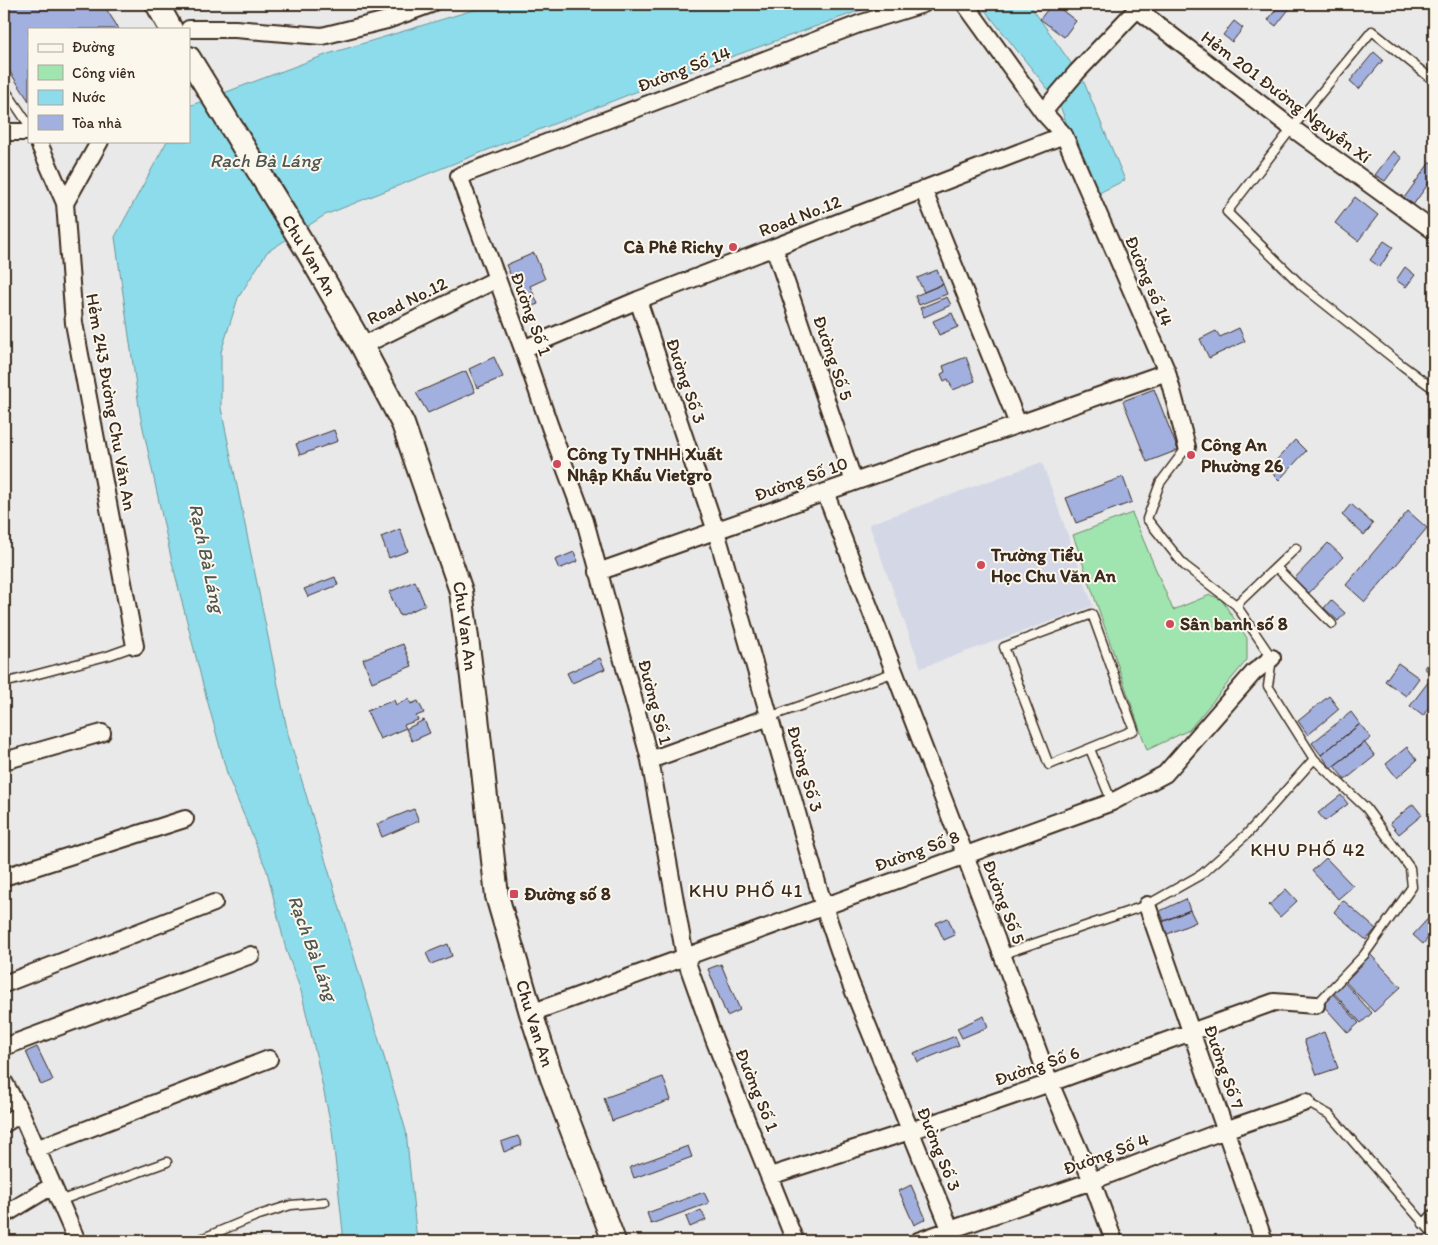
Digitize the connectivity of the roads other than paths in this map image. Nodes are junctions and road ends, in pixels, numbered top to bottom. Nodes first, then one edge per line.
1 (156, 4) edge
2 (431, 4) edge
3 (923, 4) edge
4 (965, 4) edge
5 (170, 28) edge
6 (190, 29) edge
7 (190, 60) edge
8 (1434, 81) edge
9 (4, 88) edge
10 (1043, 112) junction
11 (28, 124) edge
12 (1292, 128) junction
13 (4, 132) edge
14 (28, 132) edge
15 (1064, 135) junction
16 (38, 142) edge
17 (99, 142) edge
18 (459, 176) joint
19 (923, 190) junction
20 (66, 203) junction
21 (1434, 231) edge
22 (774, 247) junction
23 (497, 279) junction
24 (638, 300) junction
25 (362, 346) junction
26 (523, 349) junction
27 (1167, 372) junction
28 (1434, 389) edge
29 (1018, 424) junction
30 (1187, 447) joint
31 (854, 482) junction
32 (825, 492) junction
33 (716, 531) junction
34 (1296, 548) dead end
35 (1276, 567) junction
36 (598, 572) junction
37 (1236, 605) junction
38 (1332, 624) dead end
39 (135, 646) joint
40 (1272, 658) junction
41 (895, 672) junction
42 (4, 683) edge
43 (769, 716) junction
44 (102, 733) dead end
45 (1090, 749) junction
46 (1314, 759) junction
47 (4, 760) edge
48 (650, 760) junction
49 (1112, 802) junction
50 (185, 819) dead end
51 (965, 855) junction
52 (4, 877) edge
53 (214, 902) dead end
54 (1147, 906) junction
55 (824, 907) junction
56 (1003, 954) junction
57 (251, 955) dead end
58 (685, 957) junction
59 (4, 984) edge
60 (1316, 1005) joint
61 (531, 1013) junction
62 (1191, 1032) junction
63 (4, 1047) edge
64 (269, 1059) dead end
65 (4, 1082) edge
66 (1050, 1083) junction
67 (1306, 1102) joint
68 (21, 1113) junction
69 (4, 1124) edge
70 (1225, 1130) junction
71 (910, 1131) junction
72 (36, 1149) junction
73 (167, 1162) dead end
74 (770, 1176) junction
75 (1092, 1181) junction
76 (52, 1186) junction
77 (59, 1201) junction
78 (325, 1202) dead end
79 (1434, 1213) edge
80 (4, 1215) edge
81 (1423, 1224) junction
82 (952, 1235) edge
83 (1434, 1235) edge
84 (76, 1241) edge
85 (196, 1241) edge
86 (614, 1241) edge
87 (795, 1241) edge
88 (918, 1241) edge
89 (1114, 1241) edge
90 (1264, 1241) edge

1 - 5 street
2 - 6 street
3 - 18 street, Đường Số 14
4 - 10 street
7 - 25 street, Chu Van An
8 - 12 lane
9 - 11 lane
10 - 12 street, Hẻm 201 Đường Nguyễn Xí
10 - 15 street
12 - 21 street, Hẻm 201 Đường Nguyễn Xí
12 - 28 lane
13 - 14 street
15 - 19 street, Road No.12
15 - 27 street, Đường số 14
16 - 20 street
17 - 20 street
18 - 23 street, Đường Số 1
19 - 22 street, Road No.12
19 - 29 street
20 - 39 street, Hẻm 243 Đường Chu Văn An
22 - 24 street, Road No.12
22 - 31 street, Đường Số 5
23 - 25 street, Road No.12
23 - 26 street, Đường Số 1
24 - 26 street, Road No.12
24 - 33 street, Đường Số 3
25 - 61 street, Chu Van An
26 - 36 street, Đường Số 1
27 - 29 street, Đường Số 10
27 - 30 street, Đường số 14
29 - 31 street, Đường Số 10
30 - 37 lane
31 - 32 street, Đường Số 10
32 - 33 street, Đường Số 10
32 - 41 street, Đường Số 5
33 - 36 street, Đường Số 10
33 - 43 street, Đường Số 3
34 - 35 lane
35 - 37 lane
35 - 38 lane
36 - 48 street, Đường Số 1
37 - 40 lane
39 - 42 lane
40 - 46 lane
40 - 49 street, Đường Số 8
41 - 43 lane
41 - 51 street, Đường Số 5
43 - 48 street
43 - 55 street, Đường Số 3
44 - 47 street
45 - 45 lane
45 - 49 lane
46 - 54 lane
46 - 60 lane
48 - 58 street, Đường Số 1
49 - 51 street, Đường Số 8
50 - 52 street
51 - 55 street, Đường Số 8
51 - 56 street, Đường Số 5
53 - 59 street
54 - 56 lane
54 - 62 street, Đường Số 7
55 - 58 street, Đường Số 8
55 - 71 street, Đường Số 3
56 - 66 street, Đường Số 5
57 - 63 street
58 - 61 street, Đường Số 8
58 - 74 street, Đường Số 1
60 - 62 street, Đường Số 6
61 - 86 street, Chu Van An
62 - 66 street, Đường Số 6
62 - 70 street, Đường Số 7
64 - 72 street
65 - 68 street
66 - 71 street, Đường Số 6
66 - 75 street, Đường Số 5
67 - 70 street, Đường Số 4
67 - 81 lane
68 - 69 street
68 - 72 street
70 - 75 street, Đường Số 4
70 - 90 street, Đường Số 7
71 - 74 street, Đường Số 6
71 - 82 street, Đường Số 3
72 - 76 street
73 - 77 lane
74 - 87 street, Đường Số 1
75 - 82 street, Đường Số 4
75 - 89 street, Đường Số 5
76 - 77 street
76 - 80 street
77 - 84 street
78 - 85 lane
79 - 81 lane
81 - 83 lane
82 - 88 street, Đường Số 4

